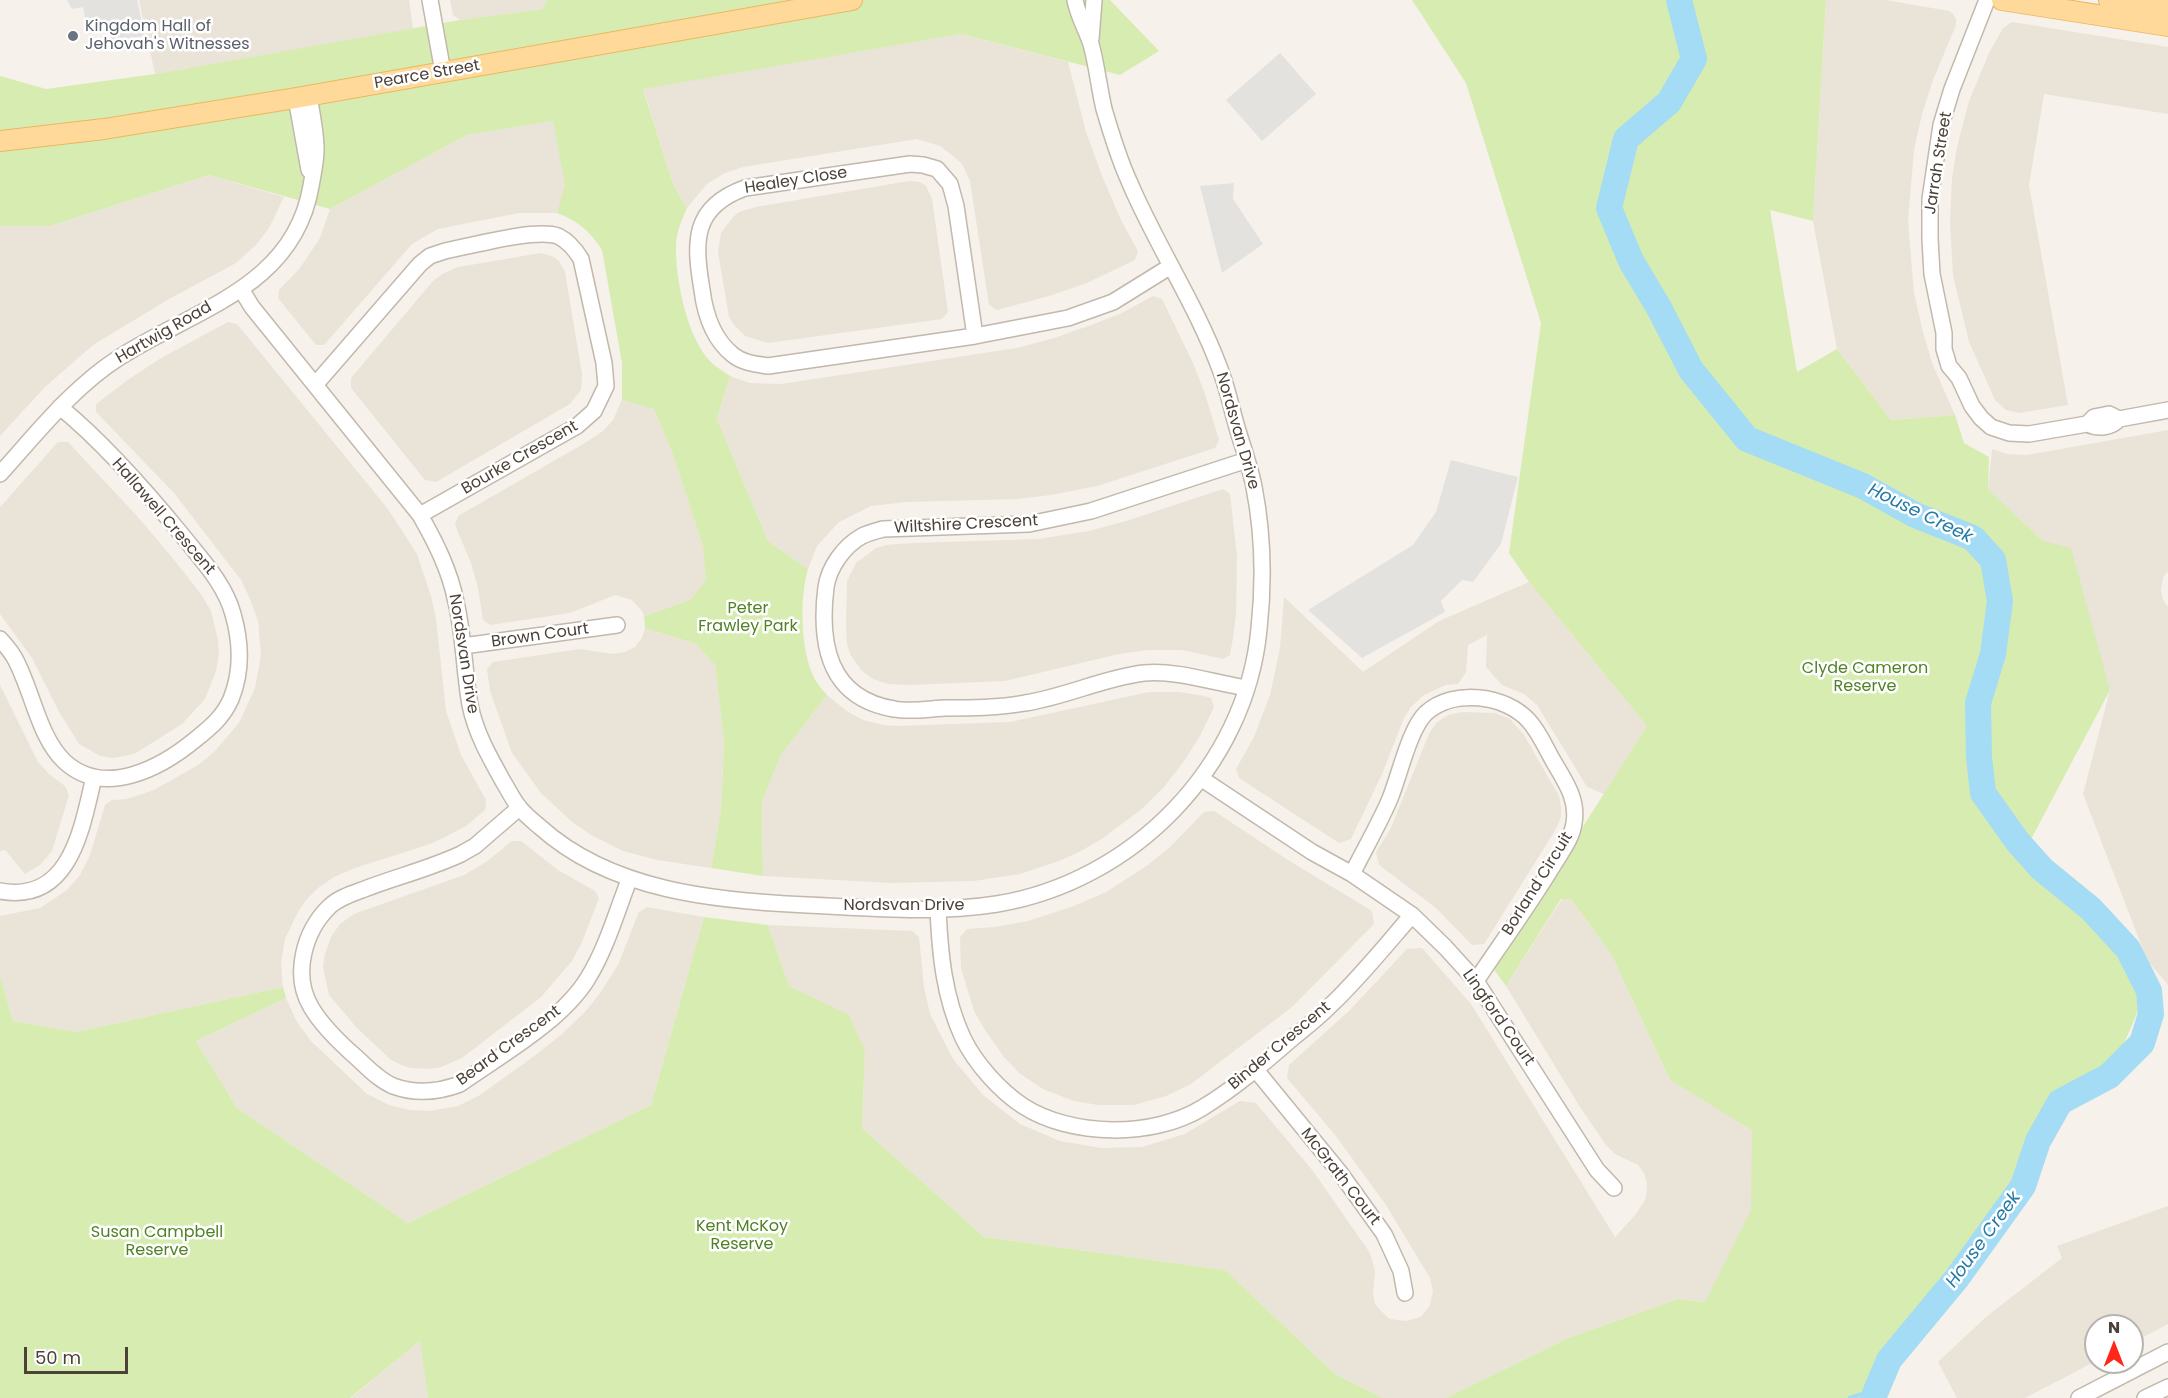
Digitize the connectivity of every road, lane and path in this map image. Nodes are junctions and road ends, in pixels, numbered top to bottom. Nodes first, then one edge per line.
1 (430, 0) edge
2 (852, 0) edge
3 (1075, 0) edge
4 (1094, 0) edge
5 (1987, 0) edge
6 (2001, 0) edge
7 (2109, 0) edge
8 (2168, 10) edge
9 (2168, 27) edge
10 (1090, 42) junction
11 (443, 72) junction
12 (303, 97) junction
13 (0, 141) edge
14 (1171, 266) junction
15 (241, 289) junction
16 (975, 336) junction
17 (315, 385) junction
18 (60, 407) junction
19 (2168, 410) edge
20 (1247, 460) junction
21 (0, 474) edge
22 (420, 515) junction
23 (617, 625) dead end
24 (0, 639) edge
25 (463, 646) junction
26 (1247, 688) junction
27 (94, 777) junction
28 (1202, 779) junction
29 (519, 808) junction
30 (1352, 874) junction
31 (629, 880) junction
32 (0, 891) edge
33 (938, 909) junction
34 (1412, 915) junction
35 (1476, 981) junction
36 (1256, 1070) junction
37 (1614, 1188) dead end
38 (1405, 1293) dead end
39 (2168, 1352) edge
40 (2168, 1387) edge
41 (2079, 1398) edge
42 (2145, 1398) edge

1 - 11 street
2 - 11 main road, Pearce Street
3 - 10 street, Nordsvan Drive
4 - 10 street, Nordsvan Drive
5 - 19 street, Jarrah Street
6 - 9 main road
7 - 8 main road
10 - 14 street, Nordsvan Drive
11 - 12 main road, Pearce Street
12 - 13 main road, Pearce Street
12 - 15 street, Hartwig Road
14 - 16 street, Healey Close
14 - 20 street, Nordsvan Drive
15 - 17 street, Nordsvan Drive
15 - 18 street, Hartwig Road
16 - 16 street, Healey Close
17 - 22 street, Nordsvan Drive
17 - 22 street, Bourke Crescent
18 - 21 street, Hartwig Road
18 - 27 street, Hallawell Crescent
20 - 26 street, Nordsvan Drive
20 - 26 street, Wiltshire Crescent
22 - 25 street, Nordsvan Drive
23 - 25 street, Brown Court
24 - 27 street, Hallawell Crescent
25 - 29 street, Nordsvan Drive
26 - 28 street, Nordsvan Drive
27 - 32 street
28 - 30 street, Lingford Court
28 - 33 street, Nordsvan Drive
29 - 31 street, Nordsvan Drive
29 - 31 street, Beard Crescent
30 - 34 street, Lingford Court
30 - 35 street, Borland Circuit
31 - 33 street, Nordsvan Drive
33 - 36 street, Binder Crescent
34 - 35 street, Lingford Court
34 - 36 street, Binder Crescent
35 - 37 street, Lingford Court
36 - 38 street, McGrath Court
39 - 41 street
40 - 42 street

